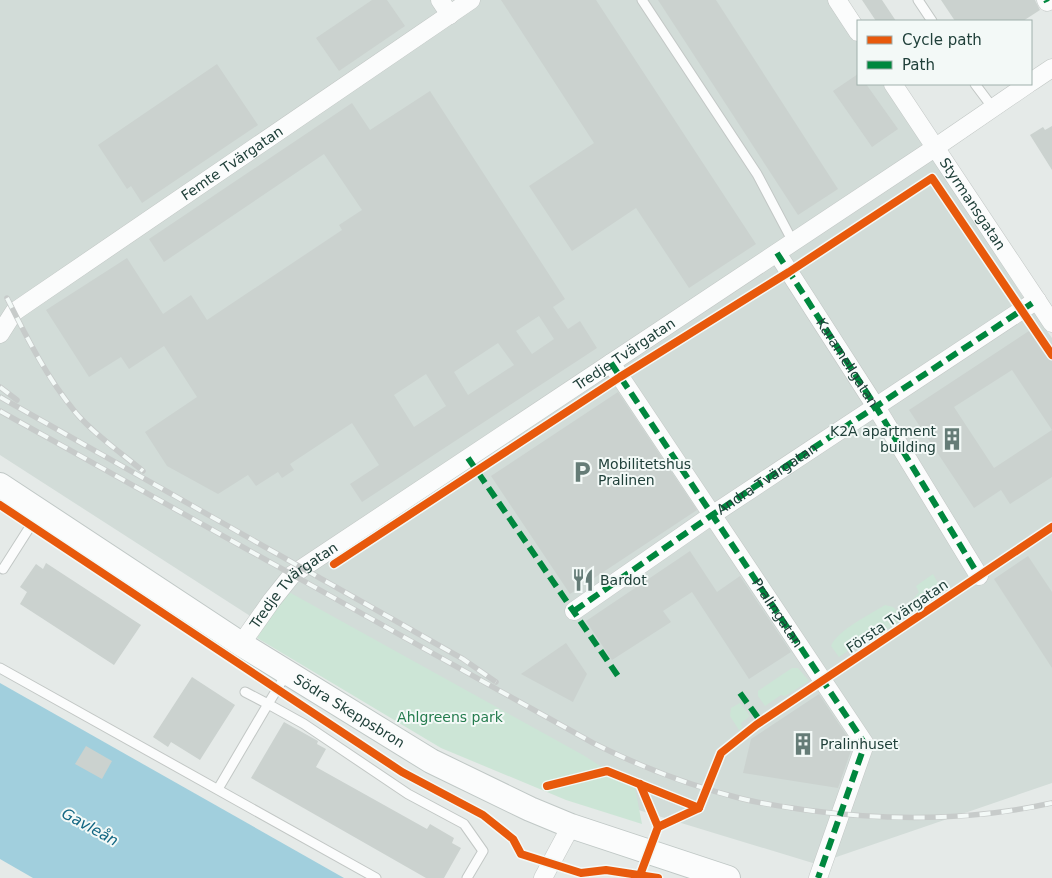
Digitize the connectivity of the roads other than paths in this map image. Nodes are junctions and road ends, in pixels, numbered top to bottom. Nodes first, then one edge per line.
1 (471, 0) edge
2 (642, 0) edge
3 (837, 0) edge
4 (918, 0) edge
5 (445, 7) edge
6 (931, 20) edge
7 (857, 30) edge
8 (1052, 68) edge
9 (1032, 82) edge
10 (894, 85) edge
11 (976, 85) edge
12 (1027, 85) edge
13 (992, 108) junction
14 (936, 147) junction
15 (793, 242) junction
16 (777, 253) junction
17 (1037, 300) junction
18 (1052, 322) edge
19 (0, 334) edge
20 (611, 363) junction
21 (876, 407) junction
22 (0, 484) edge
23 (40, 511) junction
24 (712, 515) junction
25 (3, 569) dead end
26 (979, 576) dead end
27 (574, 611) dead end
28 (241, 644) junction
29 (0, 668) edge
30 (286, 673) junction
31 (245, 692) dead end
32 (268, 704) junction
33 (218, 789) junction
34 (571, 826) junction
35 (376, 878) edge
36 (467, 878) edge
37 (543, 878) edge
38 (728, 878) edge
39 (818, 878) edge

1 - 5 street, Femte Tvärgatan
2 - 15 lane
3 - 7 street
4 - 6 lane
5 - 19 street, Femte Tvärgatan
8 - 9 street, Tredje Tvärgatan
10 - 14 street, Styrmansgatan
11 - 13 lane
12 - 13 street, Tredje Tvärgatan
13 - 14 street, Tredje Tvärgatan
14 - 15 street, Tredje Tvärgatan
14 - 17 street, Styrmansgatan
15 - 16 street, Tredje Tvärgatan
16 - 20 street, Tredje Tvärgatan
16 - 21 street, Karamellgatan
17 - 18 street, Styrmansgatan
17 - 21 street, Andra Tvärgatan
20 - 24 street, Pralingatan
20 - 28 street, Tredje Tvärgatan
21 - 24 street, Andra Tvärgatan
21 - 26 street, Karamellgatan
22 - 23 street, Södra Skeppsbron
23 - 25 lane
23 - 28 street, Södra Skeppsbron
24 - 27 street, Andra Tvärgatan
24 - 39 street, Pralingatan
28 - 30 street, Södra Skeppsbron
29 - 33 lane
30 - 32 lane
30 - 34 street, Södra Skeppsbron
31 - 32 lane
32 - 33 lane
32 - 36 lane
33 - 35 lane
34 - 37 street
34 - 38 street, Södra Skeppsbron

